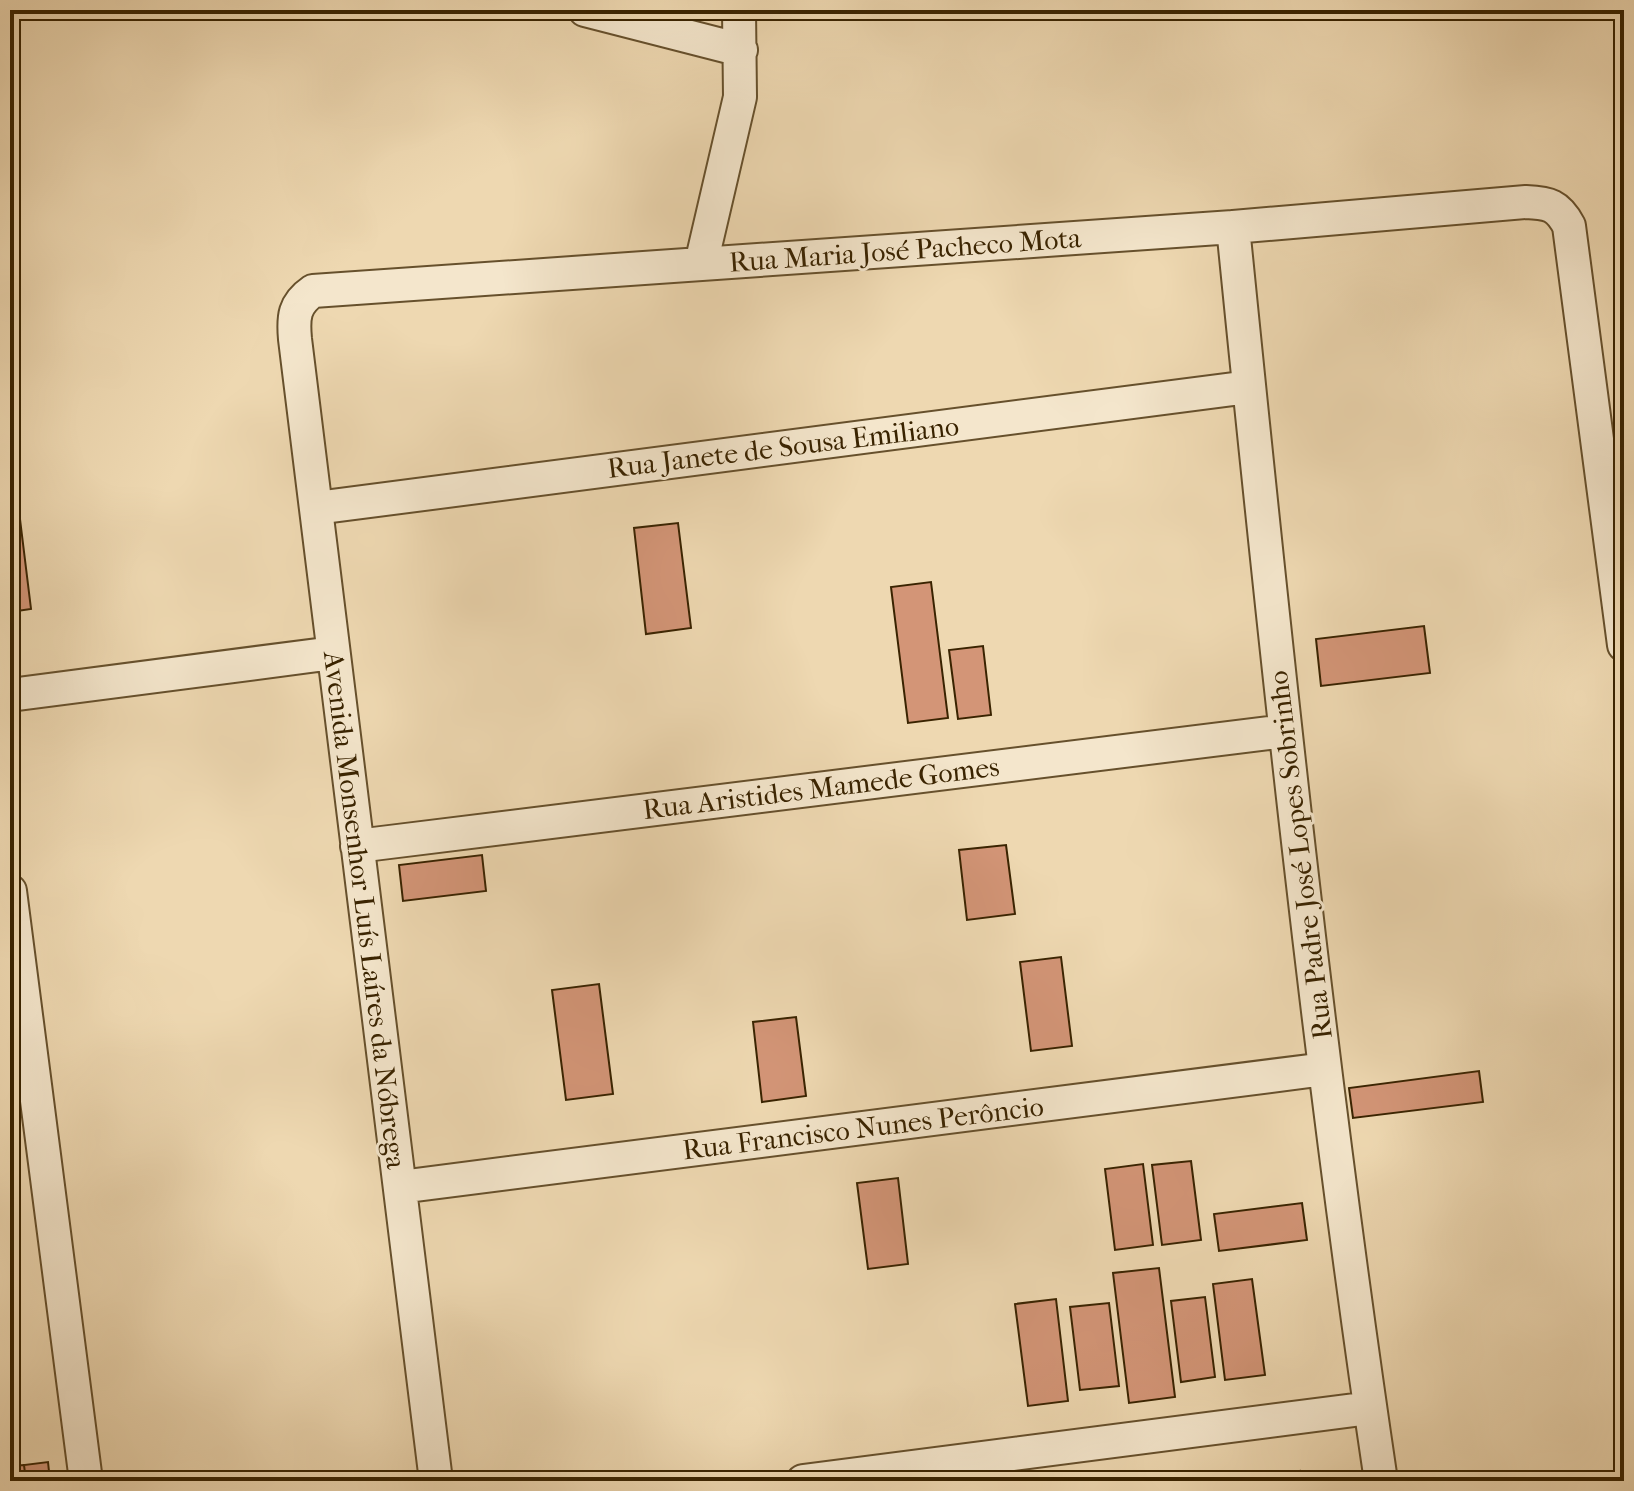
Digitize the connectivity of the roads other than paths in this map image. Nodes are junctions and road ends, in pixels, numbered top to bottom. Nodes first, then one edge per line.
1 (585, 10) edge
2 (739, 10) edge
3 (741, 50) junction
4 (1233, 227) junction
5 (701, 264) junction
6 (295, 339) joint
7 (1249, 387) junction
8 (316, 508) junction
9 (1624, 645) edge
10 (333, 653) junction
11 (10, 695) edge
12 (1285, 731) junction
13 (357, 846) junction
14 (10, 891) edge
15 (1325, 1069) junction
16 (400, 1187) junction
17 (1370, 1408) junction
18 (86, 1481) edge
19 (436, 1481) edge
20 (803, 1481) edge
21 (1381, 1481) edge

1 - 3 street
2 - 3 street
3 - 5 street
4 - 5 street, Rua Maria José Pacheco Mota
4 - 7 street, Rua Padre José Lopes Sobrinho
4 - 9 street, Rua Maria José Pacheco Mota
5 - 6 street, Rua Maria José Pacheco Mota
6 - 8 street, Avenida Monsenhor Luís Laíres da Nóbrega
7 - 8 street, Rua Janete de Sousa Emiliano
7 - 12 street, Rua Padre José Lopes Sobrinho
8 - 10 street, Avenida Monsenhor Luís Laíres da Nóbrega
10 - 11 street
10 - 13 street, Avenida Monsenhor Luís Laíres da Nóbrega
12 - 13 street, Rua Aristides Mamede Gomes
12 - 15 street, Rua Padre José Lopes Sobrinho
13 - 16 street, Avenida Monsenhor Luís Laíres da Nóbrega
14 - 18 street
15 - 16 street, Rua Francisco Nunes Perôncio
15 - 17 street, Rua Padre José Lopes Sobrinho
16 - 19 street, Avenida Monsenhor Luís Laíres da Nóbrega
17 - 20 street
17 - 21 street, Rua Padre José Lopes Sobrinho

